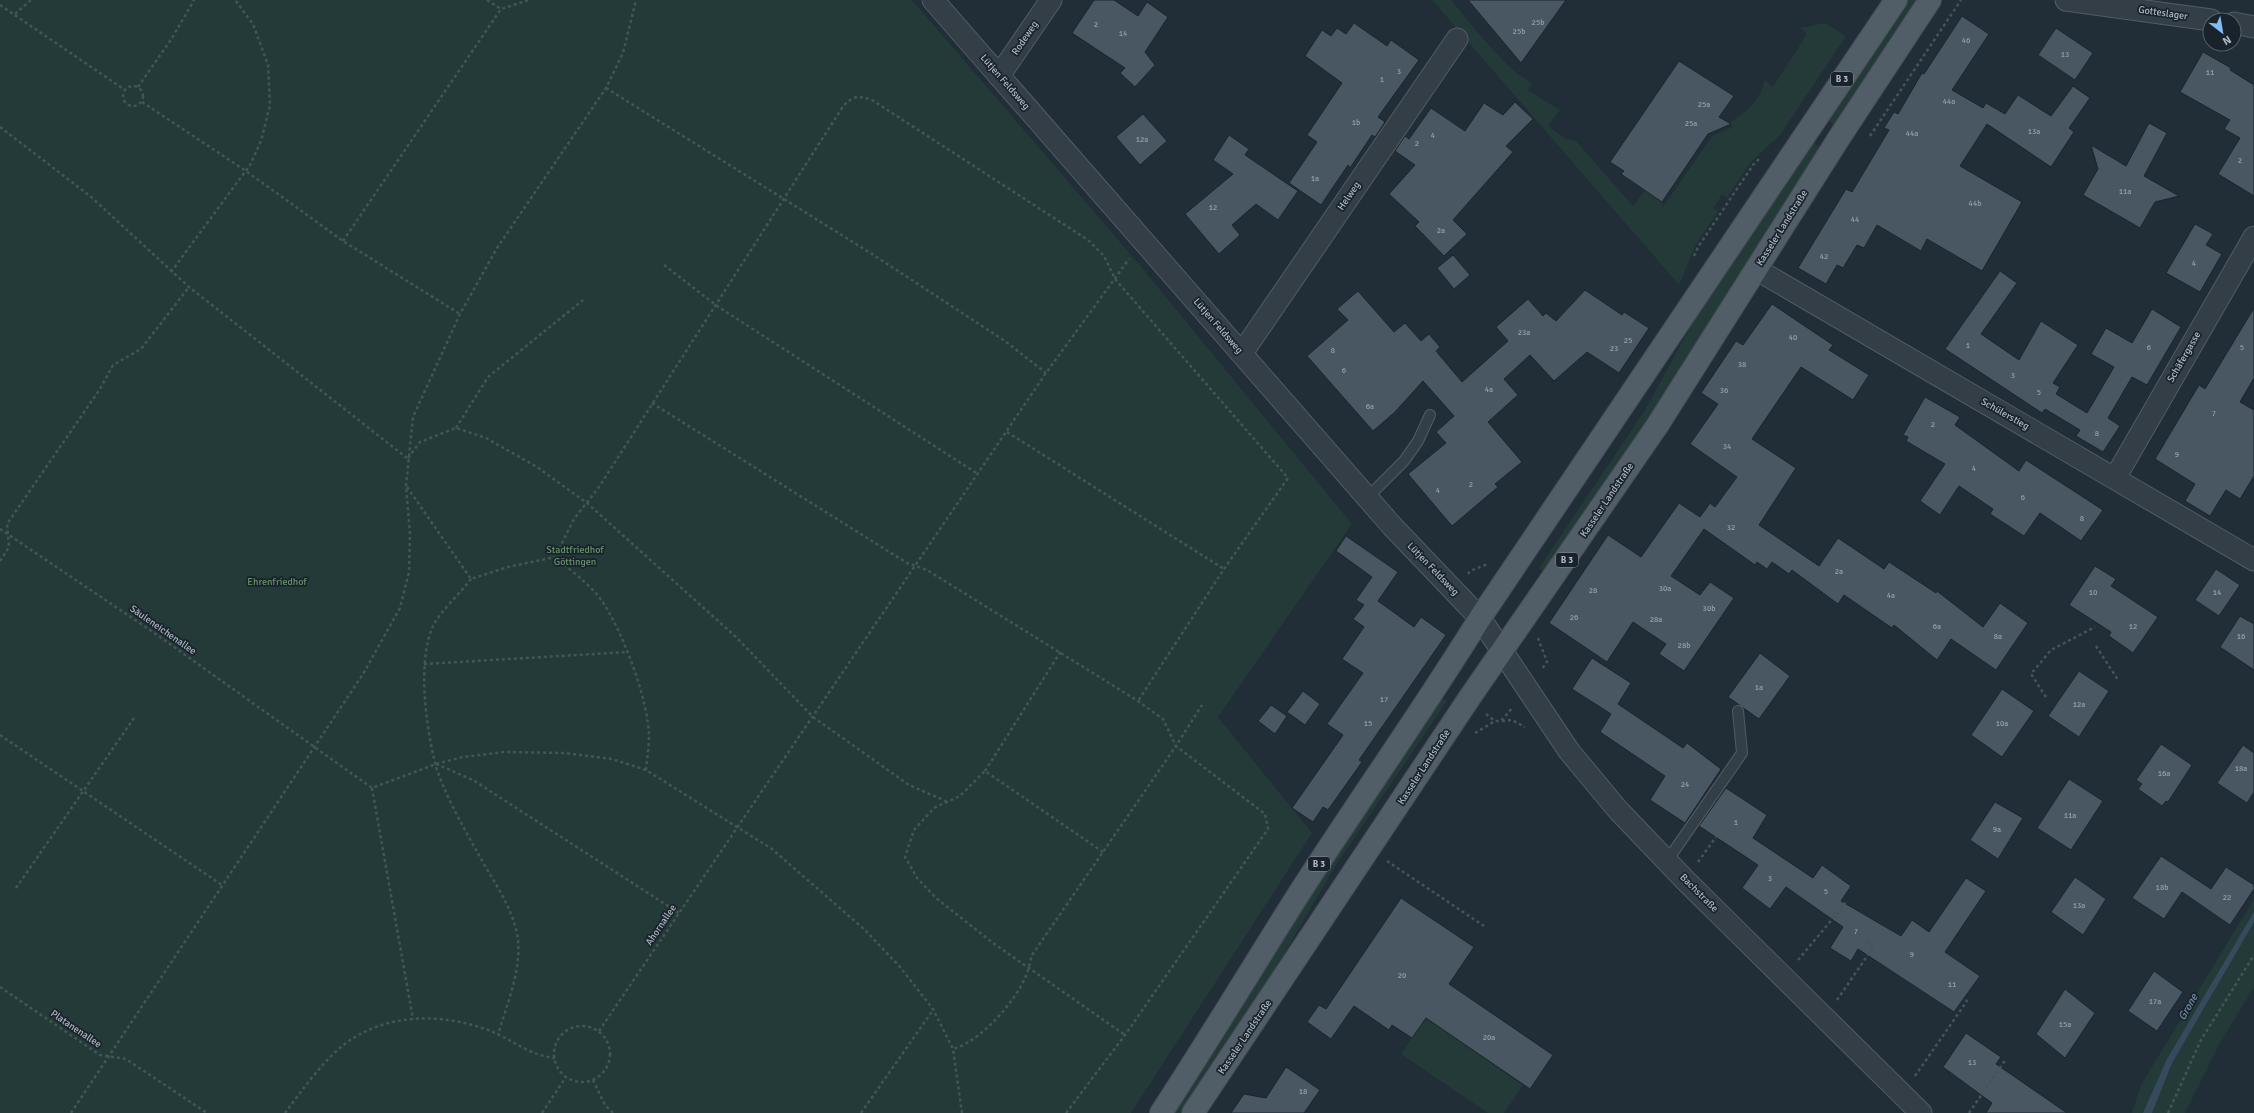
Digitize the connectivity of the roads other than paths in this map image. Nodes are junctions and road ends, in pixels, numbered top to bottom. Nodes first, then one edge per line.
1 (933, 0) edge
2 (1051, 0) edge
3 (1896, 0) edge
4 (1930, 0) edge
5 (2066, 0) edge
6 (2202, 19) edge
7 (2242, 25) edge
8 (2254, 26) edge
9 (1457, 39) dead end
10 (999, 76) junction
11 (2254, 237) edge
12 (1756, 269) junction
13 (1242, 353) junction
14 (1430, 415) dead end
15 (2116, 478) junction
16 (1367, 498) junction
17 (2254, 560) edge
18 (1480, 618) junction
19 (1503, 651) junction
20 (1738, 711) dead end
21 (1667, 861) junction
22 (1161, 1113) edge
23 (1194, 1113) edge
24 (1921, 1113) edge

1 - 10 street, Lütjen Feldsweg
2 - 10 street, Rodeweg
3 - 18 main road, B 3
4 - 12 main road, Kasseler Landstraße / B 3
5 - 6 street, Gotteslager
7 - 8 street
9 - 13 street, Helweg
10 - 13 street, Lütjen Feldsweg
11 - 15 street, Schäfergasse
12 - 15 street, Schülerstieg
12 - 19 main road, Kasseler Landstraße / B 3
13 - 16 street, Lütjen Feldsweg
14 - 16 lane
15 - 17 street, Schülerstieg
16 - 18 street, Lütjen Feldsweg
18 - 19 street, Lütjen Feldsweg
18 - 22 main road, B 3
19 - 21 street, Bachstraße
19 - 23 main road, Kasseler Landstraße / B 3
20 - 21 lane
21 - 24 street, Bachstraße

